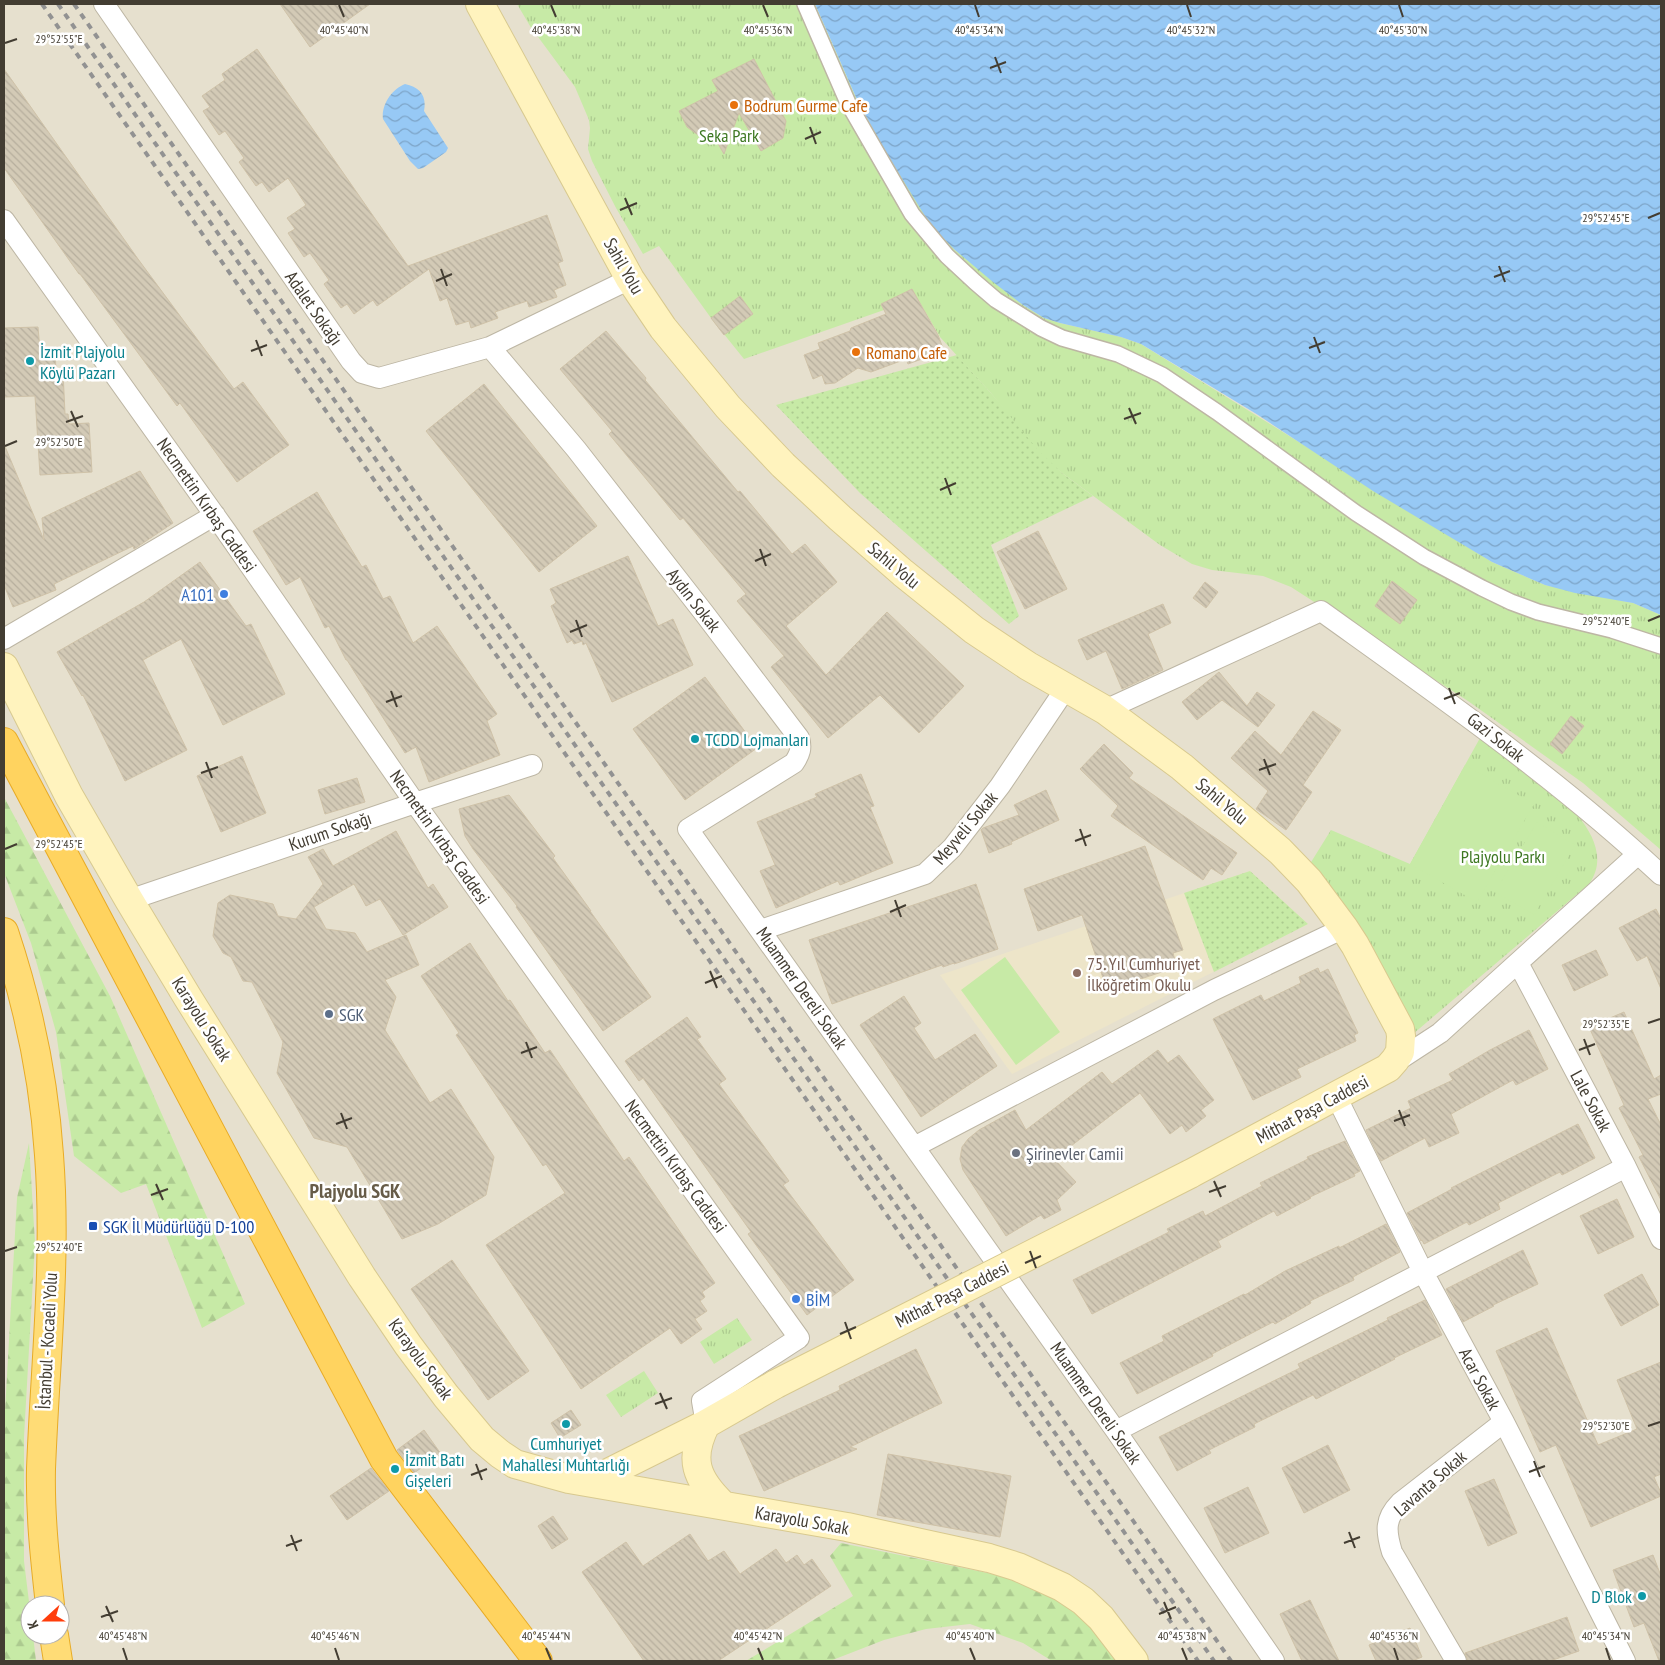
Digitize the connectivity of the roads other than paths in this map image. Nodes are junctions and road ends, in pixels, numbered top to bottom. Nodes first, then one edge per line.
1 (104, 4) edge
2 (480, 4) edge
3 (805, 4) edge
4 (4, 220) edge
5 (630, 280) junction
6 (490, 347) junction
7 (215, 515) junction
8 (4, 640) edge
9 (1661, 646) edge
10 (4, 667) edge
11 (1066, 688) junction
12 (1105, 710) junction
13 (4, 742) edge
14 (532, 765) dead end
15 (415, 802) junction
16 (688, 829) joint
17 (1638, 854) junction
18 (1661, 875) edge
19 (129, 900) junction
20 (1344, 928) junction
21 (761, 930) junction
22 (4, 932) edge
23 (1518, 964) junction
24 (1411, 1041) junction
25 (1336, 1096) junction
26 (914, 1147) junction
27 (1626, 1167) junction
28 (1661, 1239) edge
29 (1423, 1272) junction
30 (1504, 1422) junction
31 (706, 1424) junction
32 (1116, 1431) junction
33 (670, 1442) junction
34 (695, 1458) junction
35 (590, 1482) junction
36 (662, 1493) junction
37 (723, 1505) junction
38 (49, 1595) edge
39 (56, 1645) edge
40 (58, 1661) edge
41 (538, 1661) edge
42 (1134, 1661) edge
43 (1274, 1661) edge
44 (1456, 1661) edge
45 (1625, 1661) edge

1 - 6 street, Adalet Sokağı
2 - 5 main road, Sahil Yolu
3 - 9 street
4 - 7 street, Necmettin Kırbaş Caddesi
5 - 6 street, Adalet Sokağı
5 - 11 main road, Sahil Yolu
6 - 16 street, Aydın Sokak
7 - 8 street
7 - 15 street, Necmettin Kırbaş Caddesi
10 - 19 main road, Karayolu Sokak
11 - 12 main road, Sahil Yolu
11 - 21 street, Meyveli Sokak
12 - 17 street, Gazi Sokak
12 - 20 main road, Sahil Yolu
13 - 41 highway
14 - 15 street, Kurum Sokağı
15 - 19 street, Kurum Sokağı
15 - 31 street, Necmettin Kırbaş Caddesi
16 - 21 street, Muammer Dereli Sokak
17 - 18 street, Gazi Sokak
17 - 23 street
19 - 35 main road, Karayolu Sokak
20 - 24 main road, Sahil Yolu
20 - 26 street
21 - 26 street, Muammer Dereli Sokak
22 - 38 highway, İstanbul - Kocaeli Yolu
23 - 24 street
23 - 27 street, Lale Sokak
24 - 25 main road, Mithat Paşa Caddesi
25 - 29 street, Acar Sokak
25 - 31 main road, Mithat Paşa Caddesi, bridge
26 - 32 street, Muammer Dereli Sokak
27 - 28 street, Lale Sokak
27 - 29 street
29 - 30 street, Acar Sokak
29 - 32 street
30 - 44 street, Lavanta Sokak
30 - 45 street, Acar Sokak
31 - 33 main road, Mithat Paşa Caddesi
31 - 34 main road
32 - 43 street, Muammer Dereli Sokak
33 - 35 main road, Mithat Paşa Caddesi
33 - 36 main road
34 - 36 main road
34 - 37 main road
35 - 36 main road, Karayolu Sokak
36 - 37 main road, Karayolu Sokak
37 - 42 main road, Karayolu Sokak
39 - 40 highway

